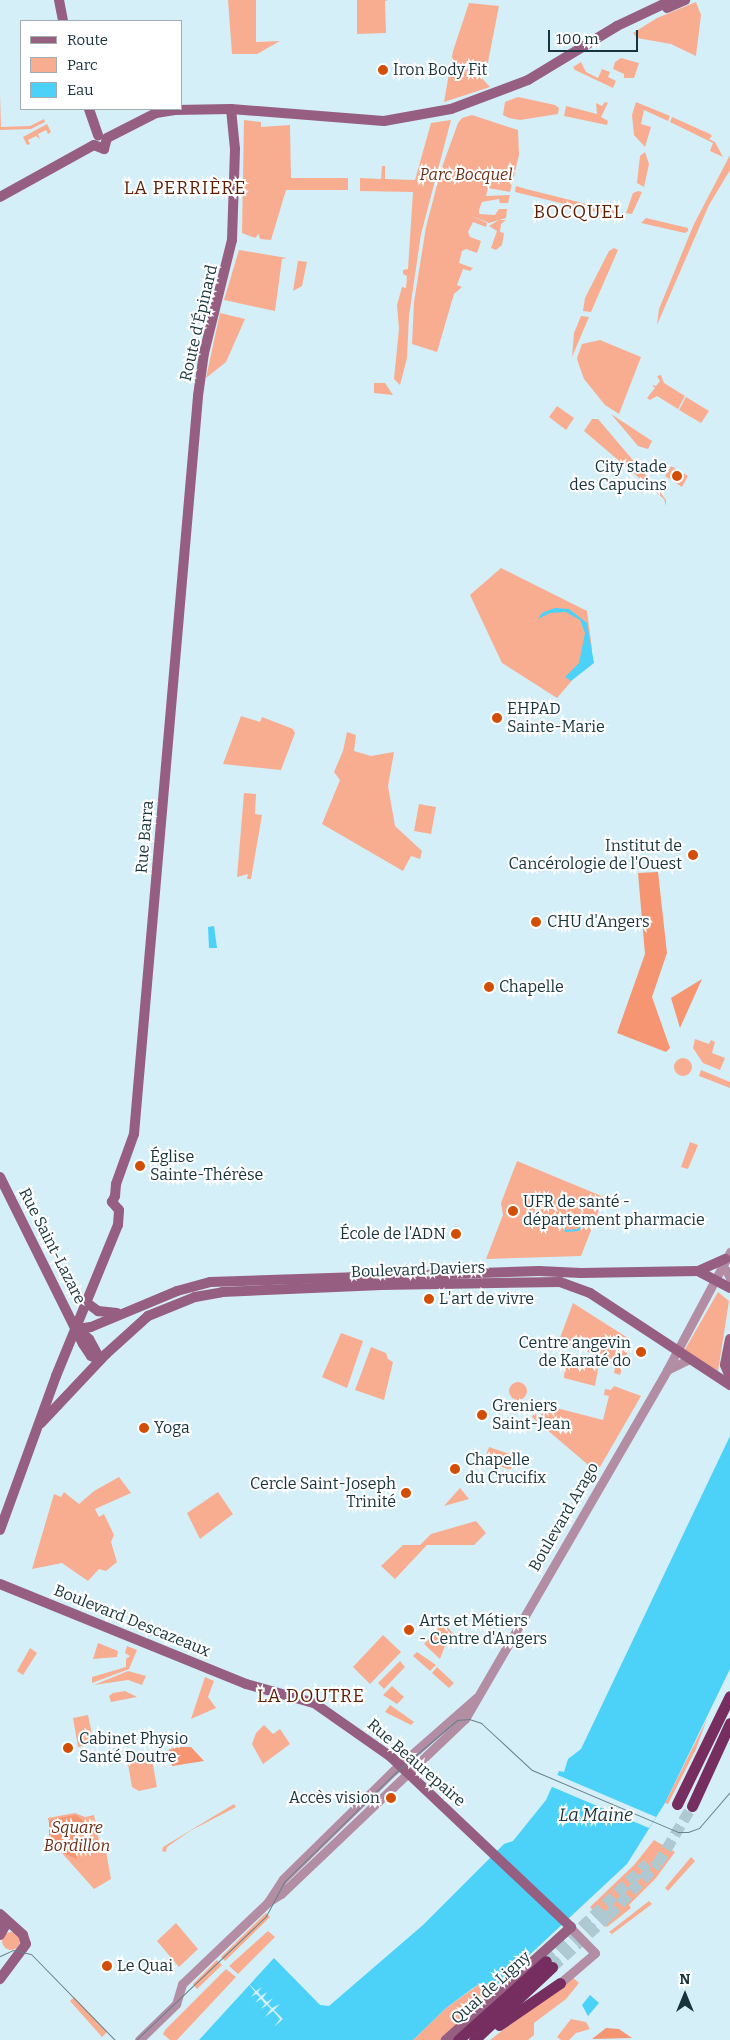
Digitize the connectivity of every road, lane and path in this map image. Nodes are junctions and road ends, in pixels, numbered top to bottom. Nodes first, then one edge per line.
1 (59, 0) edge
2 (66, 0) edge
3 (672, 0) edge
4 (685, 0) edge
5 (63, 20) edge
6 (69, 20) edge
7 (594, 42) junction
8 (231, 109) junction
9 (88, 110) edge
10 (100, 140) junction
11 (0, 197) edge
12 (185, 543) joint
13 (0, 1177) edge
14 (728, 1264) edge
15 (698, 1270) junction
16 (717, 1279) junction
17 (730, 1288) edge
18 (87, 1303) junction
19 (118, 1313) junction
20 (77, 1328) junction
21 (730, 1339) edge
22 (677, 1351) junction
23 (690, 1359) junction
24 (100, 1360) junction
25 (667, 1370) junction
26 (730, 1378) edge
27 (730, 1385) edge
28 (41, 1424) junction
29 (0, 1530) edge
30 (0, 1584) edge
31 (730, 1696) edge
32 (476, 1698) junction
33 (314, 1703) joint
34 (730, 1707) edge
35 (730, 1723) edge
36 (400, 1765) junction
37 (408, 1772) junction
38 (685, 1804) junction
39 (268, 1902) junction
40 (2, 1916) edge
41 (570, 1926) junction
42 (15, 1927) junction
43 (2, 1933) edge
44 (0, 1979) edge
45 (560, 1983) joint
46 (139, 2040) edge
47 (446, 2040) edge
48 (458, 2040) edge
49 (474, 2040) edge
50 (480, 2040) edge

1 - 5 main road
2 - 6 main road
3 - 7 main road
4 - 7 main road
7 - 8 main road
8 - 10 main road
8 - 12 main road, Route d'Épinard
9 - 10 main road
10 - 11 main road
12 - 18 main road, Rue Barra
13 - 20 main road, Rue Saint-Lazare
14 - 15 main road
14 - 16 street, Boulevard Arago
15 - 16 main road
15 - 19 main road, Boulevard Daviers
16 - 17 main road
16 - 22 street, Boulevard Arago
18 - 19 main road
18 - 20 main road
19 - 20 main road, Boulevard Daviers
20 - 24 main road, Rue Saint-Lazare
20 - 28 main road
21 - 26 main road
22 - 23 main road, Boulevard Daviers
22 - 24 main road, Boulevard Daviers
22 - 25 street, Boulevard Arago
23 - 25 street
23 - 27 main road, Boulevard Daviers
24 - 28 main road, Boulevard Daviers
25 - 32 street, Boulevard Arago
28 - 29 main road
30 - 33 main road, Boulevard Descazeaux
31 - 38 highway
32 - 36 street
32 - 37 street, Boulevard Arago
33 - 36 main road, Rue Beaurepaire
34 - 38 highway
35 - 38 highway
36 - 37 main road, Rue Beaurepaire
36 - 39 street
37 - 39 street, Boulevard Arago
37 - 41 main road, Rue Beaurepaire
39 - 46 street
40 - 42 main road
40 - 43 main road
41 - 45 street
41 - 47 main road
42 - 43 main road
42 - 44 main road
45 - 50 highway
48 - 49 highway, Quai de Ligny

